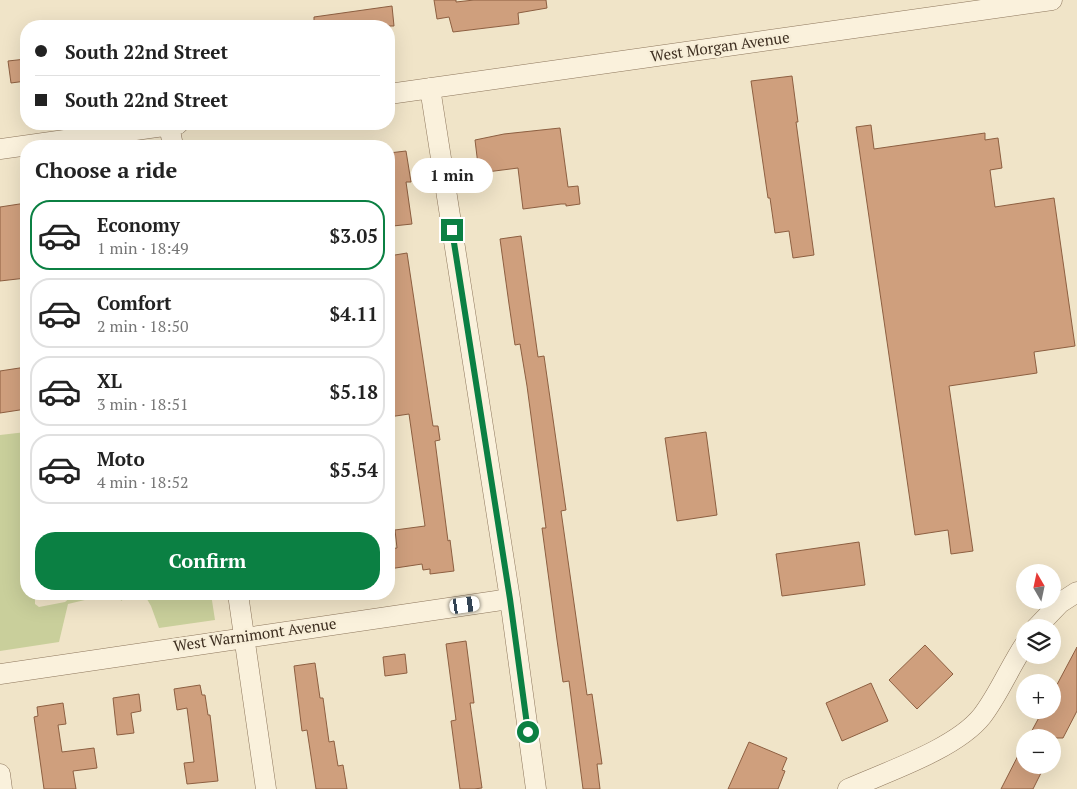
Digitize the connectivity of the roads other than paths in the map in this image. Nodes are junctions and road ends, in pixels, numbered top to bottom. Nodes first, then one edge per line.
1 (1052, 0) edge
2 (430, 88) junction
3 (395, 93) edge
4 (132, 130) edge
5 (63, 140) edge
6 (20, 146) edge
7 (0, 149) edge
8 (1077, 592) edge
9 (510, 599) junction
10 (239, 600) edge
11 (1045, 619) edge
12 (244, 637) junction
13 (1016, 660) edge
14 (0, 674) edge
15 (0, 774) edge
16 (2, 789) edge
17 (266, 789) edge
18 (536, 789) edge
19 (848, 789) edge

1 - 2 street, West Morgan Avenue
2 - 3 street, West Morgan Avenue
2 - 9 street
4 - 5 street
6 - 7 street
8 - 11 street
9 - 12 street, West Warnimont Avenue
9 - 18 street
10 - 12 street
12 - 14 street, West Warnimont Avenue
12 - 17 street
13 - 19 street
15 - 16 street

